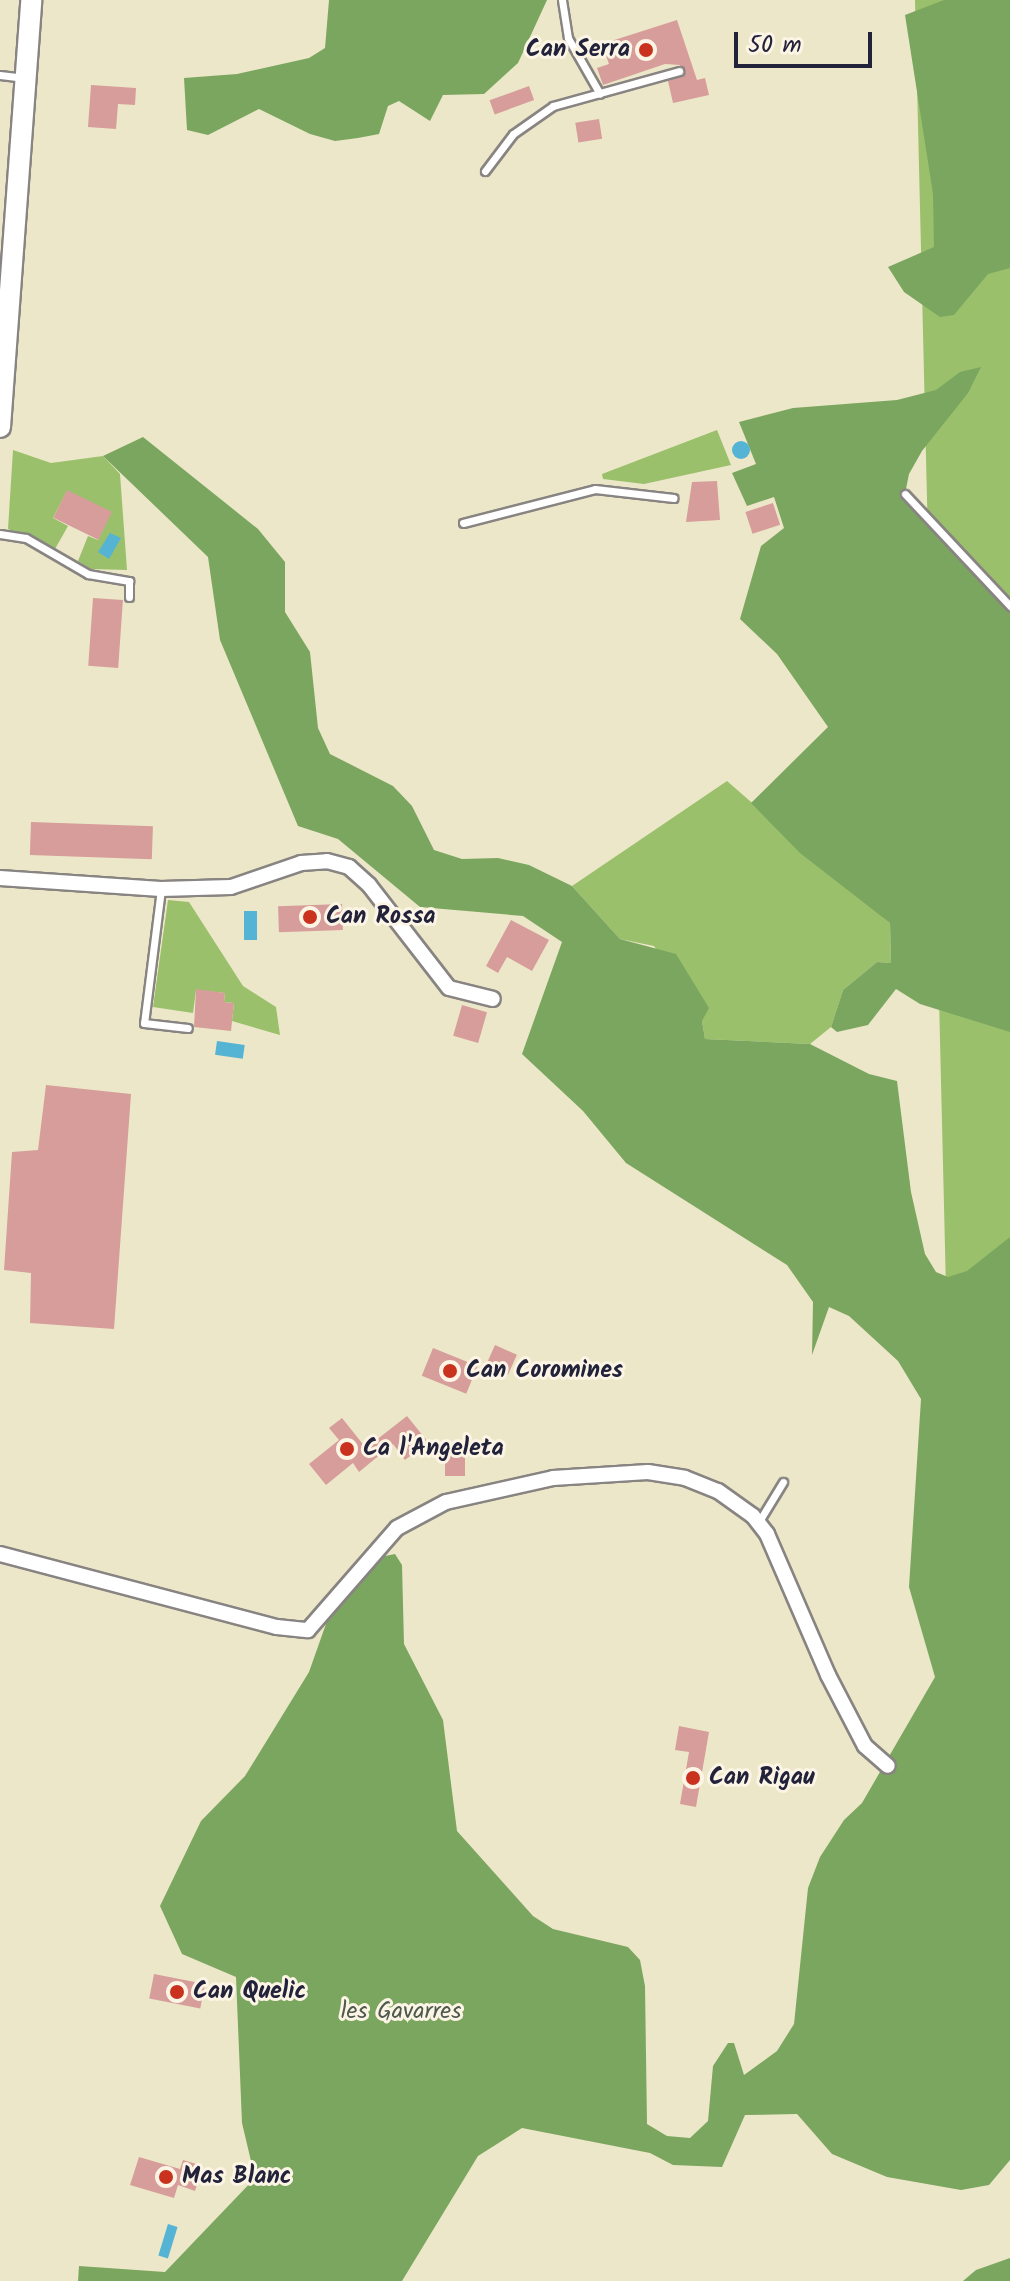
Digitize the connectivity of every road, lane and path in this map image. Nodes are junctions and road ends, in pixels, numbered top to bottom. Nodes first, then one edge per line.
1 (31, 0) edge
2 (562, 0) edge
3 (679, 71) dead end
4 (0, 75) edge
5 (25, 79) junction
6 (600, 94) junction
7 (485, 171) dead end
8 (6, 276) edge
9 (0, 427) edge
10 (905, 494) dead end
11 (673, 498) dead end
12 (463, 523) dead end
13 (0, 534) edge
14 (129, 597) dead end
15 (1010, 606) edge
16 (0, 878) edge
17 (161, 889) junction
18 (493, 999) dead end
19 (188, 1028) dead end
20 (783, 1482) dead end
21 (758, 1523) junction
22 (0, 1554) edge
23 (888, 1766) dead end

1 - 5 main road
2 - 6 lane
3 - 6 lane
4 - 5 lane
5 - 8 main road
6 - 7 lane
8 - 9 main road
10 - 15 lane
11 - 12 lane
13 - 14 lane
16 - 17 street
17 - 18 street
17 - 19 lane
20 - 21 lane
21 - 22 street
21 - 23 street

